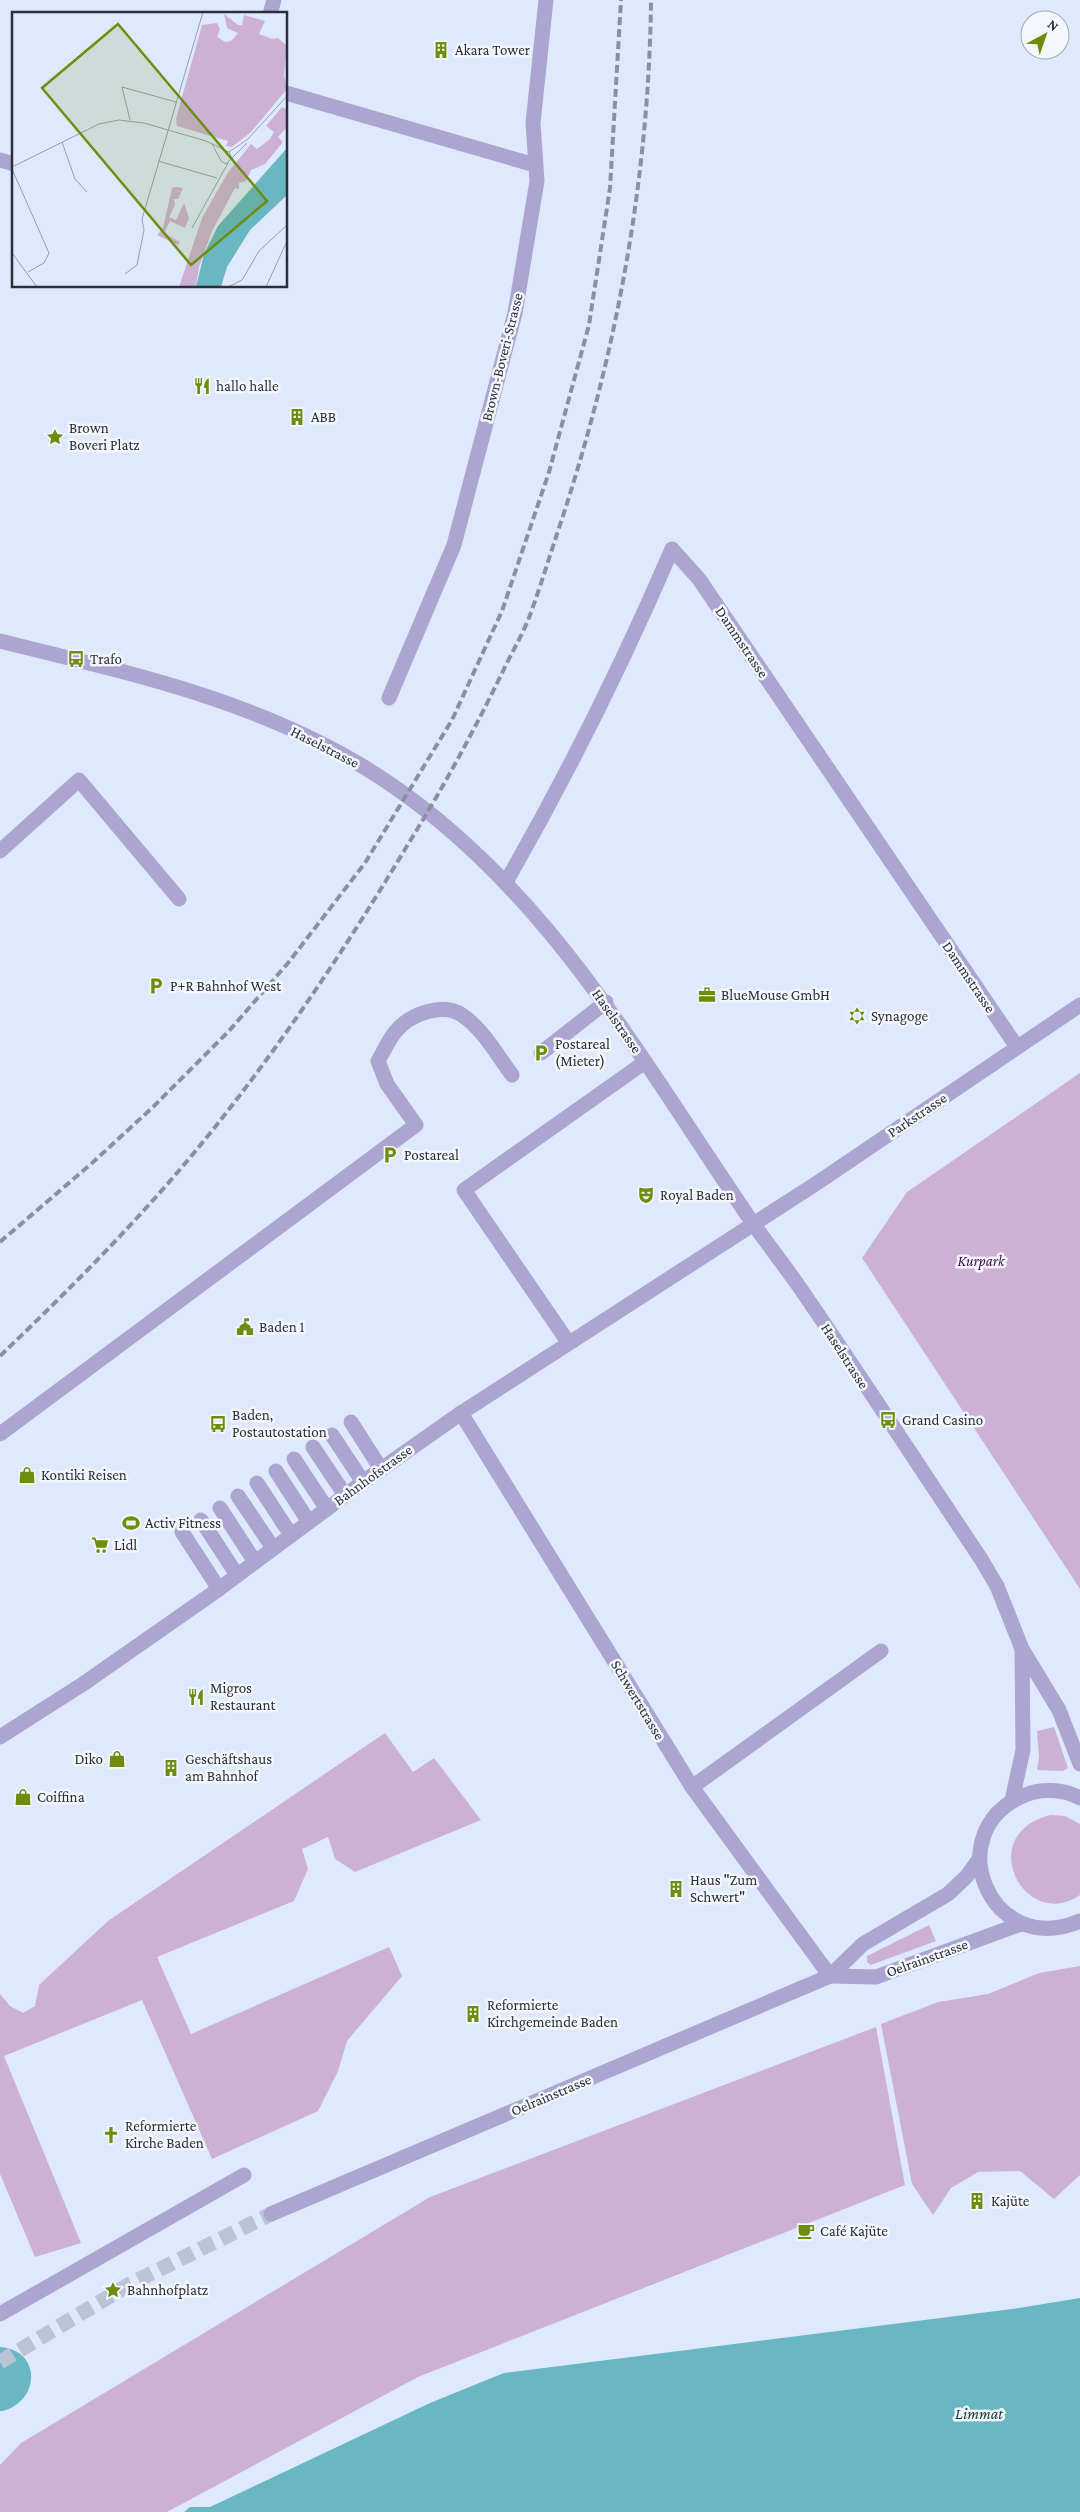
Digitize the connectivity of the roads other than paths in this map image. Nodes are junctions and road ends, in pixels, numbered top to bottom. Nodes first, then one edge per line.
1 (546, 0) edge
2 (288, 94) edge
3 (536, 165) junction
4 (0, 641) edge
5 (389, 698) dead end
6 (0, 850) edge
7 (506, 882) junction
8 (179, 899) dead end
9 (606, 1002) junction
10 (1080, 1005) edge
11 (1017, 1047) junction
12 (541, 1053) dead end
13 (645, 1062) junction
14 (512, 1075) dead end
15 (753, 1224) junction
16 (568, 1342) junction
17 (461, 1413) junction
18 (351, 1422) dead end
19 (0, 1434) edge
20 (332, 1435) dead end
21 (313, 1447) dead end
22 (294, 1459) dead end
23 (380, 1469) junction
24 (276, 1471) dead end
25 (363, 1482) junction
26 (257, 1483) dead end
27 (345, 1495) junction
28 (238, 1496) dead end
29 (220, 1508) dead end
30 (327, 1508) junction
31 (201, 1520) dead end
32 (309, 1522) junction
33 (182, 1532) dead end
34 (291, 1535) junction
35 (273, 1548) junction
36 (255, 1562) junction
37 (237, 1575) junction
38 (219, 1589) junction
39 (1022, 1649) junction
40 (881, 1651) dead end
41 (0, 1737) edge
42 (1080, 1764) edge
43 (692, 1787) junction
44 (1080, 1798) edge
45 (1012, 1800) junction
46 (978, 1859) junction
47 (1080, 1921) edge
48 (1020, 1924) junction
49 (830, 1976) junction
50 (244, 2175) dead end
51 (272, 2214) tunnel mouth
52 (0, 2314) edge

1 - 3 street, Brown-Boveri-Strasse
2 - 3 street
3 - 5 street, Brown-Boveri-Strasse
4 - 7 street, Haselstrasse
6 - 8 street
7 - 9 street, Haselstrasse
7 - 11 street, Dammstrasse
9 - 12 street
9 - 13 street, Haselstrasse
10 - 11 street, Parkstrasse
11 - 15 street, Parkstrasse
13 - 15 street, Haselstrasse
13 - 16 street
14 - 19 street
15 - 16 street, Bahnhofstrasse
15 - 39 street, Haselstrasse
16 - 17 street, Bahnhofstrasse
17 - 23 street, Bahnhofstrasse
17 - 43 street, Schwertstrasse
18 - 23 street
20 - 25 street
21 - 27 street
22 - 30 street
23 - 25 street, Bahnhofstrasse
24 - 32 street
25 - 27 street, Bahnhofstrasse
26 - 34 street
27 - 30 street, Bahnhofstrasse
28 - 35 street
29 - 36 street
30 - 32 street, Bahnhofstrasse
31 - 37 street
32 - 34 street, Bahnhofstrasse
33 - 38 street
34 - 35 street, Bahnhofstrasse
35 - 36 street, Bahnhofstrasse
36 - 37 street, Bahnhofstrasse
37 - 38 street, Bahnhofstrasse
38 - 41 street, Bahnhofstrasse
39 - 42 street, Haselstrasse
39 - 45 street, Haselstrasse
40 - 43 street
43 - 49 street, Schwertstrasse
44 - 45 street
45 - 46 street
46 - 48 street
46 - 49 street, Oelrainstrasse
47 - 48 street
48 - 49 street, Oelrainstrasse
49 - 51 street, Oelrainstrasse
50 - 52 street

